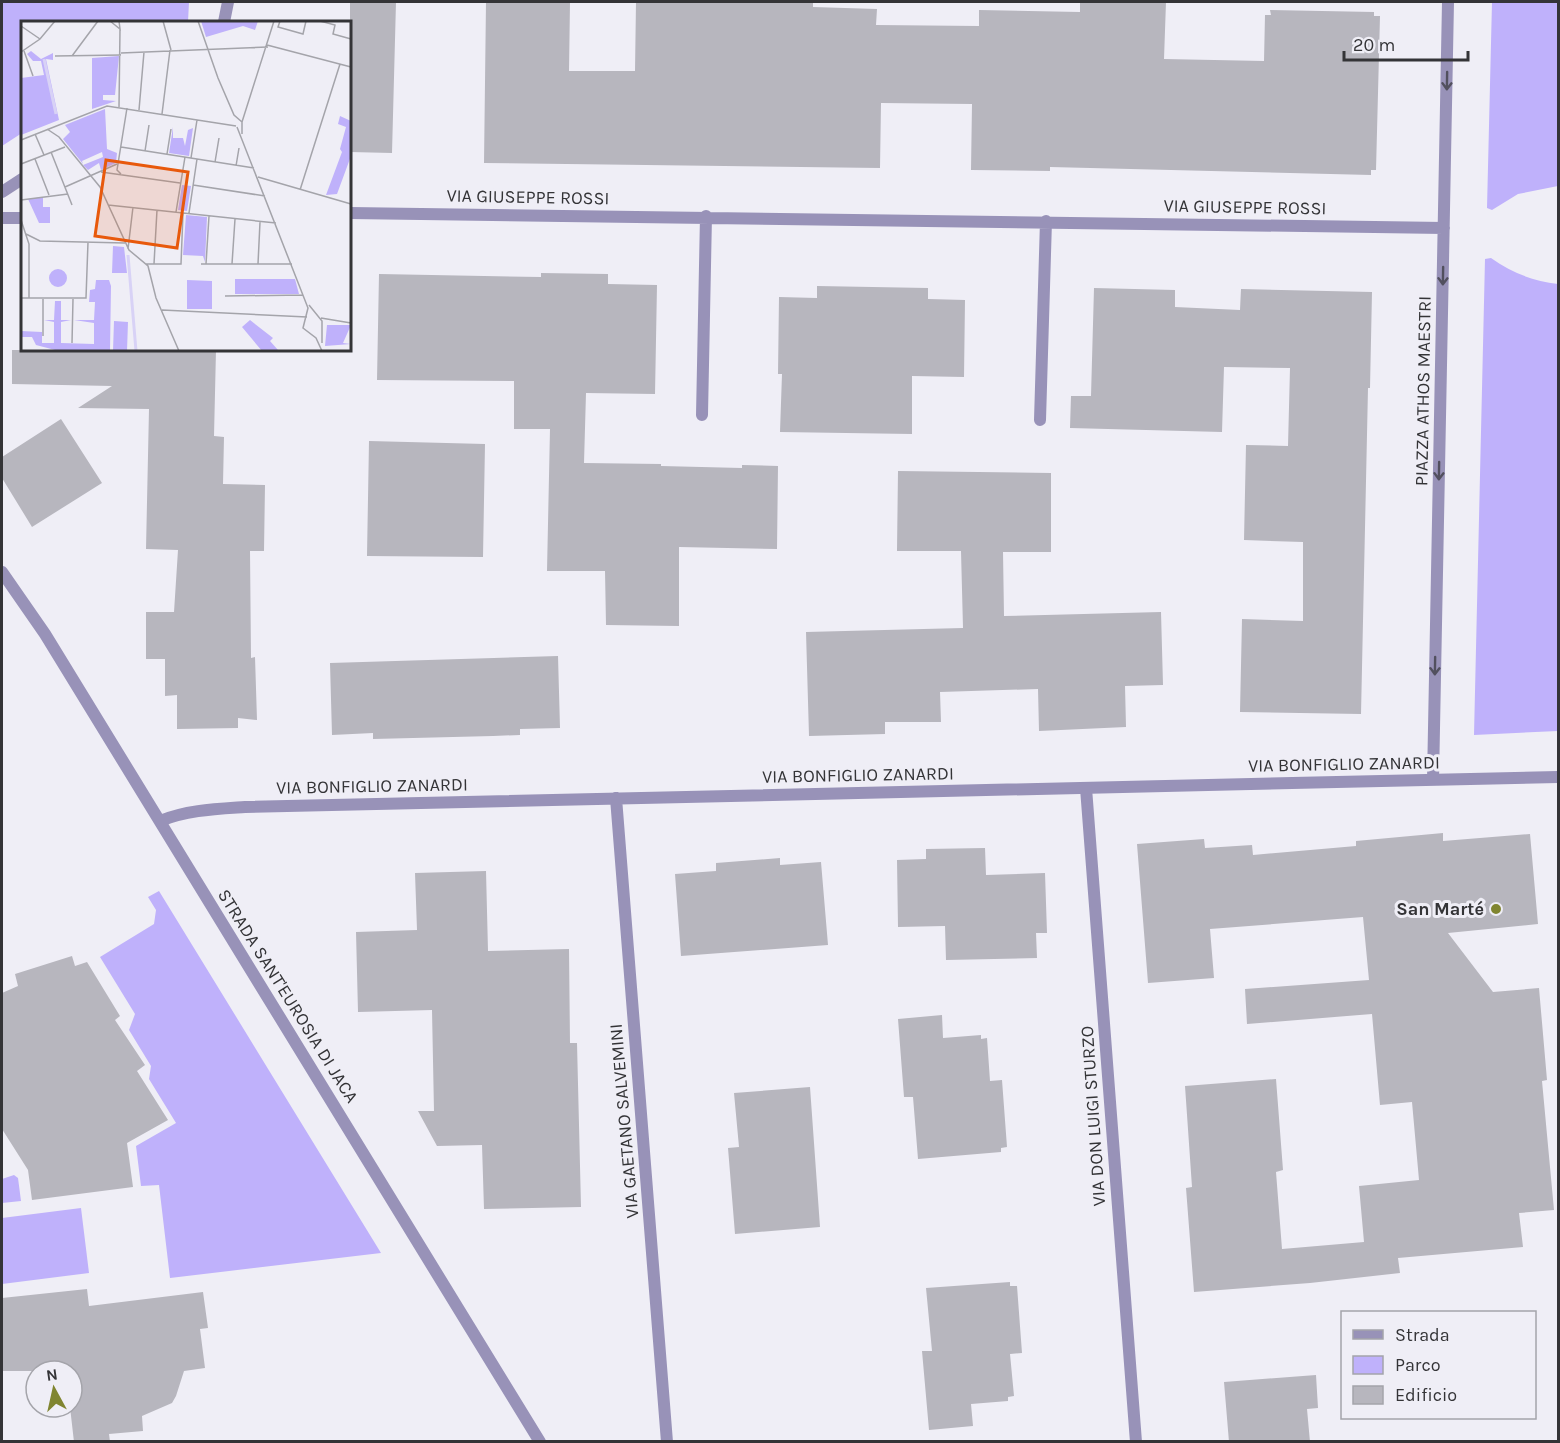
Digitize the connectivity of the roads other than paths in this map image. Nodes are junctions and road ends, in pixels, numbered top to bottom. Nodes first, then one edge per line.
1 (228, 2) edge
2 (1448, 2) edge
3 (226, 21) edge
4 (21, 180) edge
5 (2, 192) edge
6 (351, 213) edge
7 (706, 216) junction
8 (2, 218) edge
9 (21, 219) edge
10 (1046, 222) junction
11 (1444, 228) junction
12 (702, 415) dead end
13 (1040, 420) dead end
14 (2, 572) edge
15 (1558, 777) edge
16 (1433, 780) junction
17 (1086, 788) junction
18 (616, 798) junction
19 (160, 821) junction
20 (540, 1442) edge
21 (667, 1442) edge
22 (1136, 1442) edge

1 - 3 street
2 -> 11 street, PIAZZA ATHOS MAESTRI
4 - 5 street
6 - 7 street, VIA GIUSEPPE ROSSI
7 - 10 street, VIA GIUSEPPE ROSSI
7 - 12 street
8 - 9 street
10 - 11 street, VIA GIUSEPPE ROSSI
10 - 13 street
11 -> 16 street, PIAZZA ATHOS MAESTRI
14 - 19 street, STRADA SANT'EUROSIA DI JACA
15 - 16 street, VIA BONFIGLIO ZANARDI
16 - 17 street, VIA BONFIGLIO ZANARDI
17 - 18 street, VIA BONFIGLIO ZANARDI
17 - 22 street, VIA DON LUIGI STURZO
18 - 19 street, VIA BONFIGLIO ZANARDI
18 - 21 street, VIA GAETANO SALVEMINI
19 - 20 street, STRADA SANT'EUROSIA DI JACA

